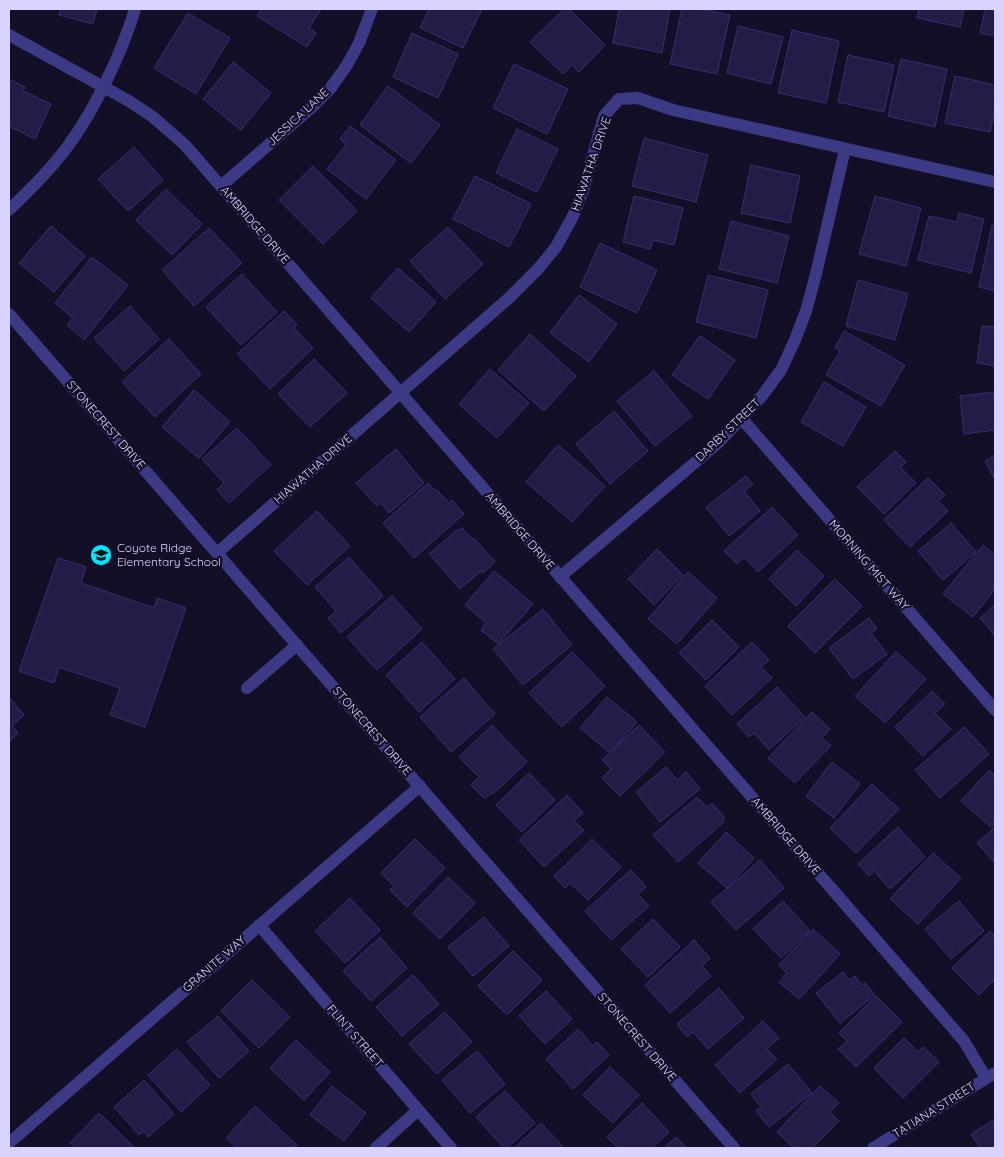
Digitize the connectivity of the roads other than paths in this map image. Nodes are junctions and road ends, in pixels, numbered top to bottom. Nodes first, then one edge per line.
1 (135, 9) edge
2 (372, 9) edge
3 (9, 36) edge
4 (103, 86) junction
5 (845, 148) junction
6 (995, 182) edge
7 (221, 186) junction
8 (9, 210) edge
9 (9, 314) edge
10 (400, 392) junction
11 (742, 419) junction
12 (217, 553) junction
13 (560, 577) junction
14 (297, 645) junction
15 (247, 688) dead end
16 (995, 710) edge
17 (420, 786) junction
18 (259, 925) junction
19 (991, 1075) edge
20 (418, 1110) junction
21 (9, 1143) edge
22 (376, 1148) edge
23 (451, 1148) edge
24 (734, 1148) edge
25 (873, 1148) edge

1 - 4 street
2 - 7 street, JESSICA LANE
3 - 4 street, AMBRIDGE DRIVE
4 - 7 street, AMBRIDGE DRIVE
4 - 8 street
5 - 6 street, HIAWATHA DRIVE
5 - 10 street, HIAWATHA DRIVE
5 - 11 street, DARBY STREET
7 - 10 street, AMBRIDGE DRIVE
9 - 12 street, STONECREST DRIVE
10 - 12 street, HIAWATHA DRIVE
10 - 13 street, AMBRIDGE DRIVE
11 - 13 street, DARBY STREET
11 - 16 street, MORNING MIST WAY
12 - 14 street, STONECREST DRIVE
13 - 19 street, AMBRIDGE DRIVE
14 - 15 street
14 - 17 street, STONECREST DRIVE
17 - 18 street, GRANITE WAY
17 - 24 street, STONECREST DRIVE
18 - 20 street, FLINT STREET
18 - 21 street, GRANITE WAY
19 - 25 street, TATIANA STREET
20 - 22 street
20 - 23 street, FLINT STREET

